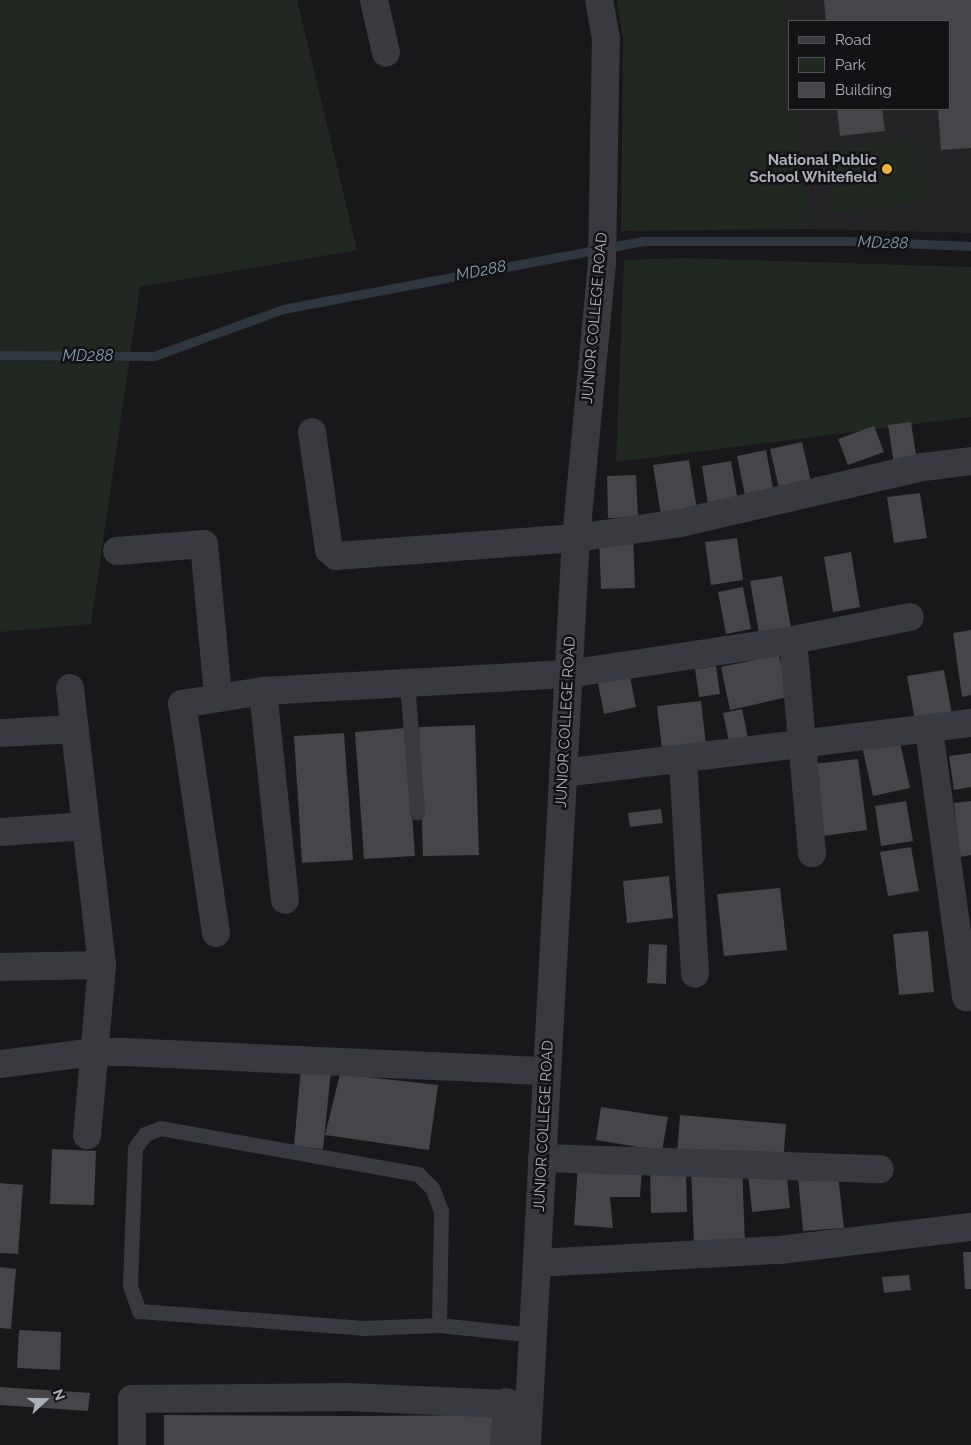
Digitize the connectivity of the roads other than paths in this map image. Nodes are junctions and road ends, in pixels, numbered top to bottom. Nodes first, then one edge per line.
1 (374, 0) edge
2 (599, 0) edge
3 (386, 53) dead end
4 (312, 432) dead end
5 (971, 461) edge
6 (576, 538) junction
7 (117, 551) dead end
8 (910, 617) dead end
9 (793, 640) junction
10 (568, 674) junction
11 (407, 682) junction
12 (70, 688) dead end
13 (263, 691) junction
14 (218, 696) junction
15 (971, 723) edge
16 (75, 728) junction
17 (929, 730) junction
18 (0, 732) edge
19 (805, 745) junction
20 (683, 760) junction
21 (563, 774) junction
22 (417, 813) dead end
23 (86, 826) junction
24 (0, 832) edge
25 (812, 853) dead end
26 (285, 900) dead end
27 (216, 933) dead end
28 (102, 965) junction
29 (0, 967) edge
30 (695, 974) dead end
31 (966, 997) dead end
32 (95, 1052) junction
33 (0, 1064) edge
34 (547, 1071) junction
35 (86, 1135) dead end
36 (542, 1158) junction
37 (880, 1169) dead end
38 (971, 1227) edge
39 (537, 1263) junction
40 (439, 1325) junction
41 (533, 1335) junction
42 (518, 1404) junction
43 (132, 1445) edge
44 (504, 1445) edge
45 (527, 1445) edge

1 - 3 street
2 - 6 street, JUNIOR COLLEGE ROAD
4 - 6 street
5 - 6 street
6 - 10 street, JUNIOR COLLEGE ROAD
7 - 14 street
8 - 9 street
9 - 10 street
9 - 19 street
10 - 11 street
10 - 21 street, JUNIOR COLLEGE ROAD
11 - 13 street
11 - 22 lane
12 - 16 street
13 - 14 street
13 - 26 street
14 - 27 street
15 - 17 street
16 - 18 street
16 - 23 street
17 - 19 street
17 - 31 street
19 - 20 street
19 - 25 street
20 - 21 street
20 - 30 street
21 - 34 street, JUNIOR COLLEGE ROAD
23 - 24 street
23 - 28 street
28 - 29 street
28 - 32 street
32 - 33 street
32 - 34 street
32 - 35 street
34 - 36 street, JUNIOR COLLEGE ROAD
36 - 37 street
36 - 39 street, JUNIOR COLLEGE ROAD
38 - 39 street
39 - 41 street, JUNIOR COLLEGE ROAD
40 - 40 lane
40 - 41 lane
41 - 42 street, JUNIOR COLLEGE ROAD
42 - 43 street
42 - 44 street
42 - 45 street, JUNIOR COLLEGE ROAD

